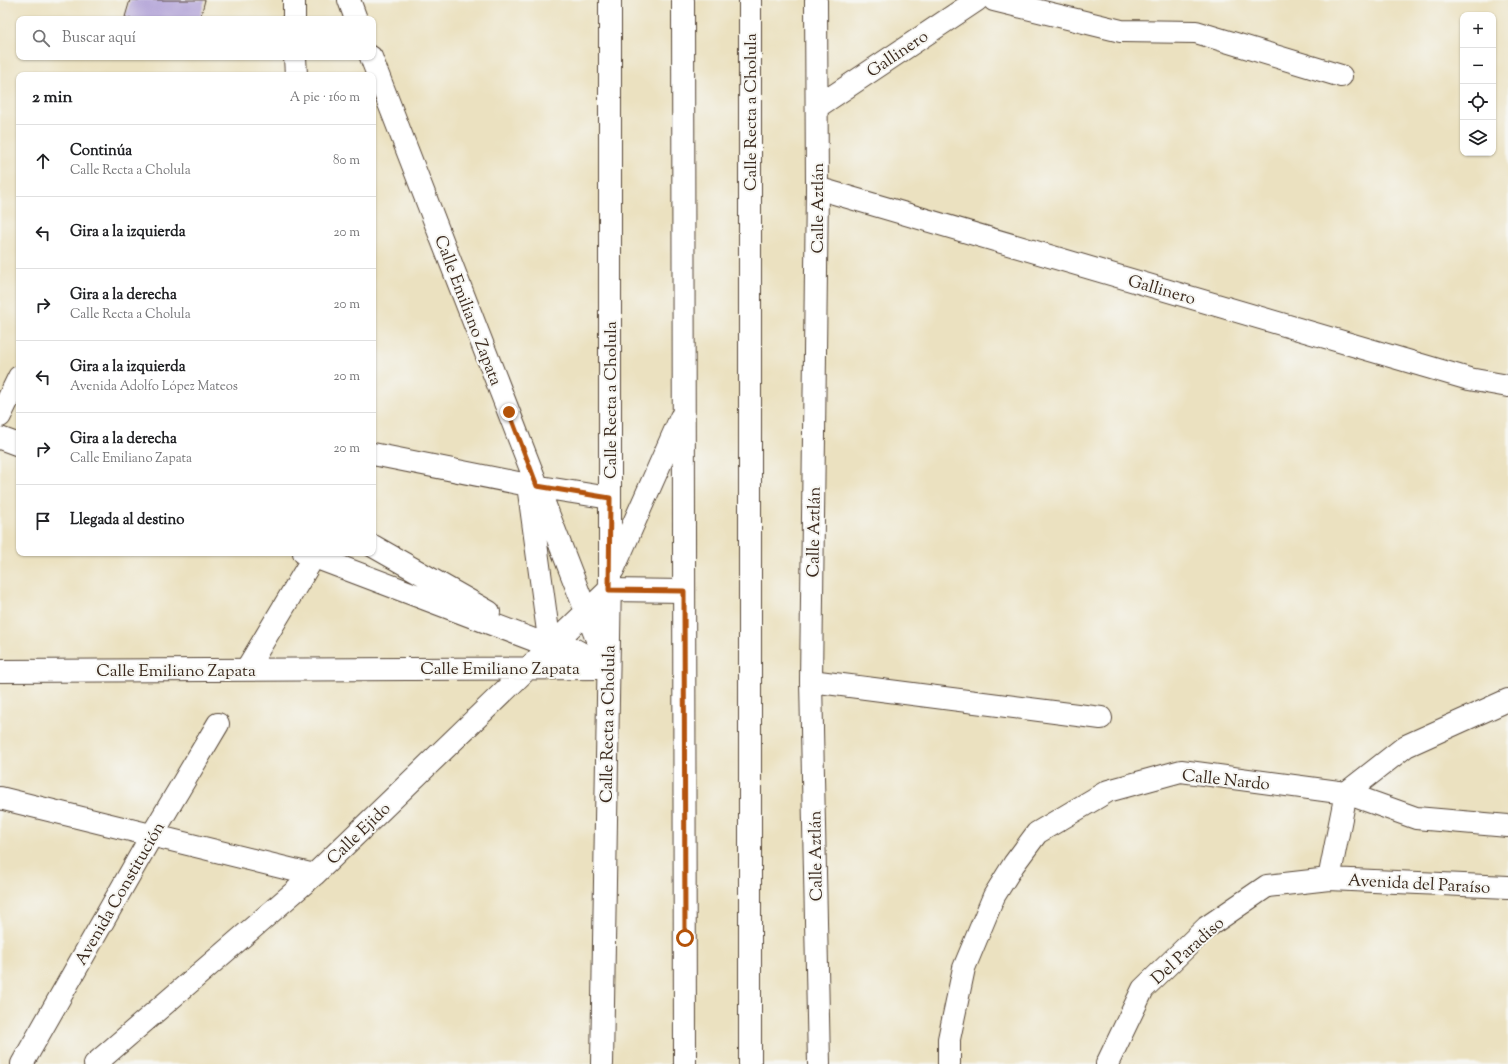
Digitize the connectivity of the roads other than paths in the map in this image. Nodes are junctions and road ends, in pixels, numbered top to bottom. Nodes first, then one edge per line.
1 (294, 0) edge
2 (348, 0) edge
3 (610, 0) edge
4 (683, 0) edge
5 (750, 0) edge
6 (816, 0) edge
7 (977, 0) edge
8 (994, 0) edge
9 (294, 16) edge
10 (355, 16) edge
11 (295, 60) edge
12 (372, 60) edge
13 (296, 72) edge
14 (1341, 76) dead end
15 (817, 107) junction
16 (817, 188) junction
17 (16, 383) edge
18 (1508, 386) edge
19 (684, 410) junction
20 (0, 416) edge
21 (0, 438) edge
22 (16, 444) edge
23 (376, 456) edge
24 (533, 485) junction
25 (610, 498) junction
26 (376, 548) edge
27 (310, 556) edge
28 (316, 556) edge
29 (609, 583) junction
30 (684, 591) junction
31 (586, 612) junction
32 (554, 643) junction
33 (527, 668) junction
34 (608, 668) junction
35 (246, 670) junction
36 (0, 671) edge
37 (812, 681) junction
38 (1508, 700) edge
39 (1101, 718) dead end
40 (218, 724) dead end
41 (1346, 793) junction
42 (0, 798) edge
43 (1508, 826) edge
44 (152, 835) junction
45 (314, 876) junction
46 (1329, 879) junction
47 (1508, 887) edge
48 (22, 1064) edge
49 (94, 1064) edge
50 (602, 1064) edge
51 (685, 1064) edge
52 (750, 1064) edge
53 (819, 1064) edge
54 (949, 1064) edge
55 (1107, 1064) edge

1 - 9 street
2 - 10 street
3 - 25 street, Calle Recta a Cholula
4 - 19 street
5 - 52 street, Calle Recta a Cholula
6 - 15 street, Calle Aztlán
7 - 15 street, Gallinero
8 - 14 street
11 - 13 street
12 - 24 street, Calle Emiliano Zapata
15 - 16 street, Calle Aztlán
16 - 18 street, Gallinero
16 - 37 street, Calle Aztlán
17 - 20 street
19 - 29 street
19 - 30 street
21 - 22 street
23 - 24 street
24 - 25 street
24 - 31 street, Calle Emiliano Zapata
24 - 32 street
25 - 29 street, Calle Recta a Cholula
26 - 32 street
27 - 35 street
28 - 32 street
29 - 30 street
29 - 31 street, Calle Ejido
29 - 34 street, Calle Recta a Cholula
30 - 51 street
31 - 32 street, Calle Ejido
31 - 34 street, Calle Emiliano Zapata
32 - 33 street, Calle Ejido
32 - 34 street
33 - 34 street, Calle Emiliano Zapata
33 - 35 street, Calle Emiliano Zapata
33 - 45 street, Calle Ejido
34 - 50 street, Calle Recta a Cholula
35 - 36 street, Calle Emiliano Zapata
37 - 39 street
37 - 53 street, Calle Aztlán
38 - 41 street
40 - 44 street, Avenida Constitución
41 - 43 street, Calle Nardo
41 - 46 street
41 - 54 street, Calle Nardo
42 - 44 street
44 - 45 street
44 - 48 street, Avenida Constitución
45 - 49 street, Calle Ejido
46 - 47 street, Avenida del Paraíso
46 - 55 street, Del Paradiso

